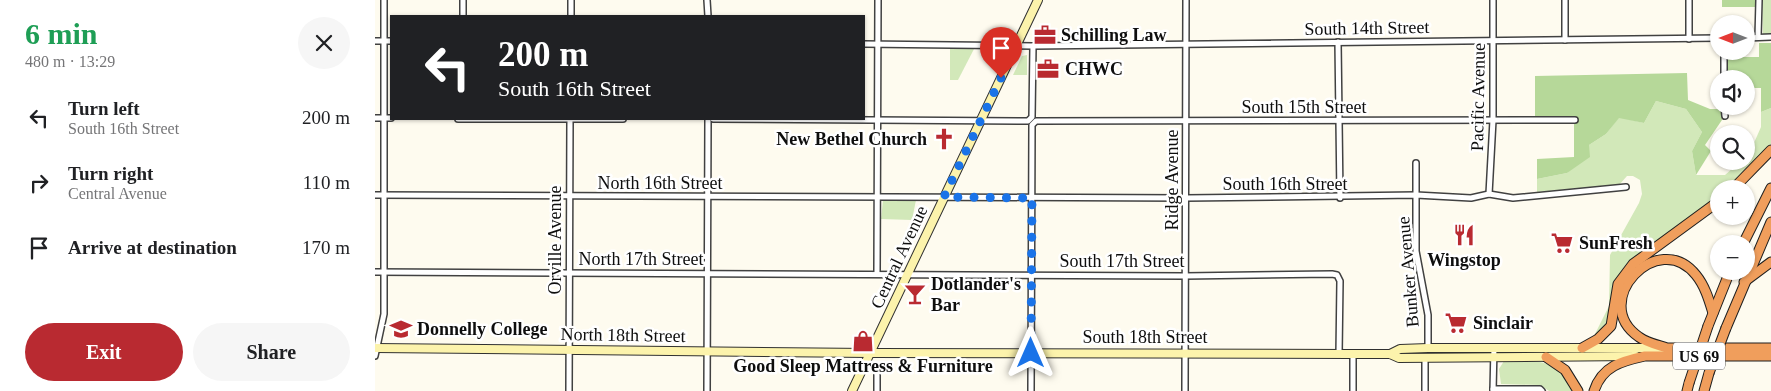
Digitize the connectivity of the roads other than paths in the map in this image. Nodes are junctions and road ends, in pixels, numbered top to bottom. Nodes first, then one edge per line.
1 (383, 0) edge
2 (463, 0) edge
3 (571, 0) edge
4 (707, 0) edge
5 (878, 0) edge
6 (1038, 0) edge
7 (1187, 0) edge
8 (1493, 0) edge
9 (1565, 0) edge
10 (1689, 0) edge
11 (1759, 0) edge
12 (463, 15) edge
13 (571, 15) edge
14 (708, 15) edge
15 (1755, 37) edge
16 (1759, 37) junction
17 (1771, 37) edge
18 (1710, 38) edge
19 (1689, 39) junction
20 (1565, 40) junction
21 (375, 41) edge
22 (384, 41) junction
23 (390, 41) edge
24 (1493, 41) junction
25 (1338, 42) junction
26 (865, 44) edge
27 (878, 44) junction
28 (1186, 44) junction
29 (1015, 46) junction
30 (1033, 46) junction
31 (375, 118) edge
32 (384, 118) junction
33 (390, 118) edge
34 (569, 120) edge
35 (708, 120) edge
36 (865, 120) edge
37 (878, 120) junction
38 (1493, 120) junction
39 (1575, 120) dead end
40 (981, 121) junction
41 (1032, 121) junction
42 (1186, 121) junction
43 (1340, 121) junction
44 (1771, 150) edge
45 (1416, 163) dead end
46 (1742, 180) edge
47 (1625, 187) dead end
48 (1771, 188) edge
49 (1489, 194) junction
50 (375, 195) edge
51 (384, 195) junction
52 (1416, 195) junction
53 (569, 196) junction
54 (707, 196) junction
55 (877, 197) junction
56 (944, 197) junction
57 (1032, 198) junction
58 (1186, 198) junction
59 (1340, 198) junction
60 (1710, 208) edge
61 (1771, 222) edge
62 (1748, 235) edge
63 (1771, 262) edge
64 (375, 272) edge
65 (383, 272) junction
66 (569, 273) junction
67 (707, 273) junction
68 (877, 274) junction
69 (907, 274) junction
70 (1032, 275) junction
71 (1185, 276) junction
72 (1726, 280) edge
73 (1743, 282) junction
74 (1713, 313) junction
75 (1494, 347) junction
76 (1428, 348) junction
77 (1582, 348) junction
78 (1667, 348) junction
79 (1771, 348) edge
80 (569, 349) junction
81 (707, 350) junction
82 (376, 351) edge
83 (870, 353) junction
84 (1031, 353) junction
85 (1185, 354) junction
86 (1339, 354) junction
87 (1353, 354) junction
88 (1391, 354) junction
89 (1645, 356) junction
90 (1753, 356) junction
91 (1771, 356) edge
92 (1494, 357) junction
93 (1546, 357) junction
94 (1425, 358) junction
95 (1771, 364) edge
96 (877, 371) dead end
97 (1688, 387) edge
98 (1706, 389) edge
99 (1493, 390) edge
100 (569, 391) edge
101 (707, 391) edge
102 (852, 391) edge
103 (877, 391) edge
104 (1031, 391) edge
105 (1185, 391) edge
106 (1353, 391) edge
107 (1425, 391) edge
108 (1542, 391) edge
109 (1578, 391) edge
110 (1594, 391) edge

1 - 22 street
2 - 12 street
3 - 13 street
4 - 14 street
5 - 27 street
6 - 29 main road, Central Avenue
7 - 28 street, Ridge Avenue
8 - 24 street, Pacific Avenue
9 - 20 street
10 - 19 street
11 - 16 street
15 - 16 street
16 - 17 street
18 - 19 street, South 14th Street
19 - 20 street, South 14th Street
20 - 24 street, South 14th Street
21 - 22 street
22 - 23 street
22 - 32 street
24 - 25 street, South 14th Street
24 - 38 street, Pacific Avenue
25 - 28 street, South 14th Street
25 - 43 street
26 - 27 street, South 14th Street
27 - 29 street, South 14th Street
27 - 37 street
28 - 30 street, South 14th Street
28 - 42 street, Ridge Avenue
29 - 30 street, South 14th Street
29 - 40 main road, Central Avenue
30 - 41 street
31 - 32 street
32 - 33 street
32 - 51 street
34 - 53 street, Orville Avenue
35 - 54 street
36 - 37 street, South 15th Street
37 - 40 street, South 15th Street
37 - 55 street
38 - 39 street, South 15th Street
38 - 43 street, South 15th Street
38 - 49 street, Pacific Avenue
40 - 41 street, South 15th Street
40 - 56 main road, Central Avenue
41 - 42 street, South 15th Street
41 - 57 street
42 - 43 street, South 15th Street
42 - 58 street, Ridge Avenue
43 - 59 street
44 - 46 highway
45 - 52 street, Bunker Avenue
47 - 49 street, South 16th Street
48 - 62 highway
49 - 52 street, South 16th Street
50 - 51 street, North 16th Street
51 - 53 street, North 16th Street
51 - 65 street
52 - 59 street, South 16th Street
52 - 76 street, Bunker Avenue
53 - 54 street, North 16th Street
53 - 66 street, Orville Avenue
54 - 55 street, North 16th Street
54 - 67 street
55 - 56 street, North 16th Street
55 - 68 street
56 - 57 street, South 16th Street
56 - 69 main road, Central Avenue
57 - 58 street, South 16th Street
57 - 70 street
58 - 59 street, South 16th Street
58 - 71 street, Ridge Avenue
60 - 77 highway
61 - 73 highway
63 - 73 highway
64 - 65 street, North 17th Street
65 - 66 street, North 17th Street
65 - 82 street
66 - 67 street, North 17th Street
66 - 80 street, Orville Avenue
67 - 68 street, North 17th Street
67 - 81 street
68 - 69 street, North 17th Street
69 - 70 street, South 17th Street
69 - 83 main road, Central Avenue
70 - 71 street, South 17th Street
70 - 84 street
71 - 85 street, Ridge Avenue
71 - 86 street, South 17th Street
72 - 74 highway
73 - 98 highway, bridge
74 - 78 highway
74 - 97 highway, bridge
75 - 76 main road, South 18th Street
75 - 77 main road, South 18th Street
75 - 92 street
76 - 88 main road, South 18th Street
77 - 78 main road, South 18th Street
78 - 79 highway, South 18th Street
80 - 81 main road, North 18th Street
80 - 82 main road, North 18th Street
80 - 100 street, Orville Avenue
81 - 83 main road, North 18th Street
81 - 101 street
83 - 84 main road, South 18th Street
83 - 102 main road, Central Avenue
84 - 85 main road, South 18th Street
84 - 104 street
85 - 86 main road, South 18th Street
85 - 105 street, Ridge Avenue
86 - 87 main road, South 18th Street
87 - 88 main road, South 18th Street
87 - 106 street
88 - 94 main road, South 18th Street
89 - 90 highway, US 69
89 - 93 main road, South 18th Street
89 - 110 highway, US 69
90 - 91 highway, US 69
90 - 95 highway
92 - 93 main road, South 18th Street
92 - 94 main road, South 18th Street
92 - 99 street
93 - 109 highway
94 - 107 street
96 - 103 street
99 - 108 street

